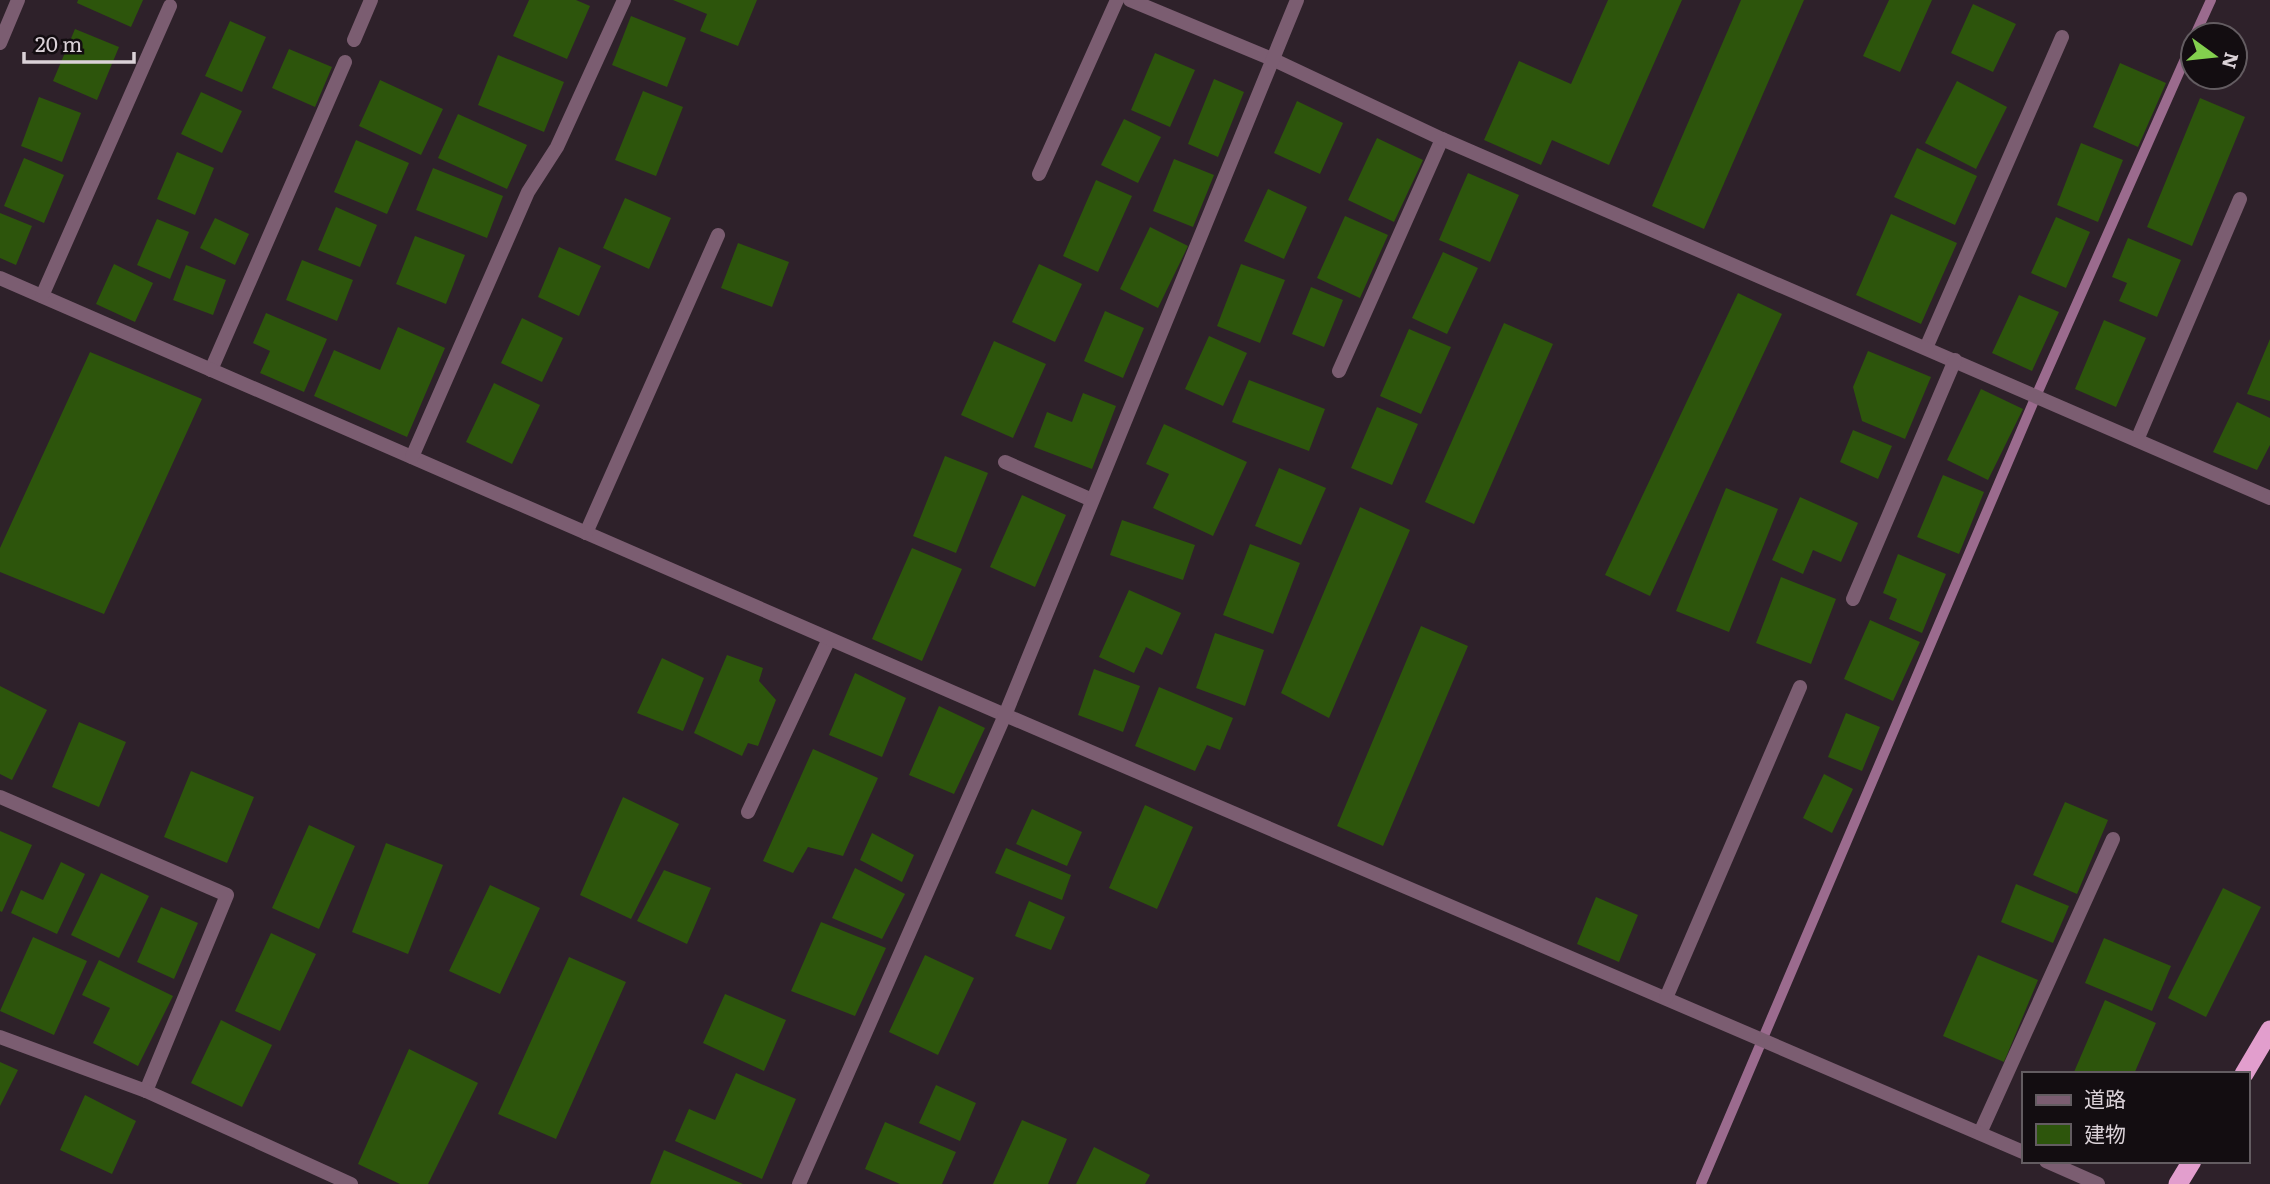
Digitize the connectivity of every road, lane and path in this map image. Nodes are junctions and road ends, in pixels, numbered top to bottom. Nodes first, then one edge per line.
1 (19, 0) edge
2 (371, 0) edge
3 (624, 0) edge
4 (1117, 0) edge
5 (1129, 0) edge
6 (1297, 0) edge
7 (170, 6) dead end
8 (2062, 37) dead end
9 (354, 40) dead end
10 (0, 43) edge
11 (1272, 59) junction
12 (345, 62) dead end
13 (1442, 139) junction
14 (1039, 174) dead end
15 (2240, 199) dead end
16 (718, 235) dead end
17 (0, 278) edge
18 (42, 296) junction
19 (1926, 348) junction
20 (1955, 360) junction
21 (211, 370) junction
22 (1339, 371) dead end
23 (2137, 440) junction
24 (412, 457) junction
25 (1005, 462) dead end
26 (2270, 498) edge
27 (1092, 500) junction
28 (586, 533) junction
29 (1853, 599) dead end
30 (829, 639) junction
31 (1800, 687) dead end
32 (1005, 715) junction
33 (0, 797) edge
34 (748, 812) dead end
35 (2113, 839) dead end
36 (1667, 998) junction
37 (2270, 1030) edge
38 (0, 1037) edge
39 (2245, 1072) edge
40 (146, 1091) junction
41 (1980, 1133) junction
42 (2022, 1152) edge
43 (2051, 1163) edge
44 (2191, 1163) edge
45 (351, 1184) edge
46 (799, 1184) edge
47 (2098, 1184) edge
48 (2178, 1184) edge

1 - 10 street
2 - 9 street
3 - 24 street
4 - 14 street
5 - 11 street
6 - 11 street
7 - 18 street
8 - 19 street
11 - 13 street
11 - 27 street
12 - 21 street
13 - 19 street
13 - 22 street
15 - 23 street
16 - 28 street
17 - 18 street
18 - 21 street
19 - 20 street
20 - 23 street
20 - 29 street
21 - 24 street
23 - 26 street
24 - 28 street
25 - 27 street
27 - 32 street
28 - 30 street
30 - 32 street
30 - 34 street
31 - 36 street
32 - 36 street
32 - 46 street
33 - 40 street
35 - 41 street
36 - 41 street
37 - 39 highway
38 - 40 street
40 - 45 street
41 - 42 street
43 - 47 street
44 - 48 highway

